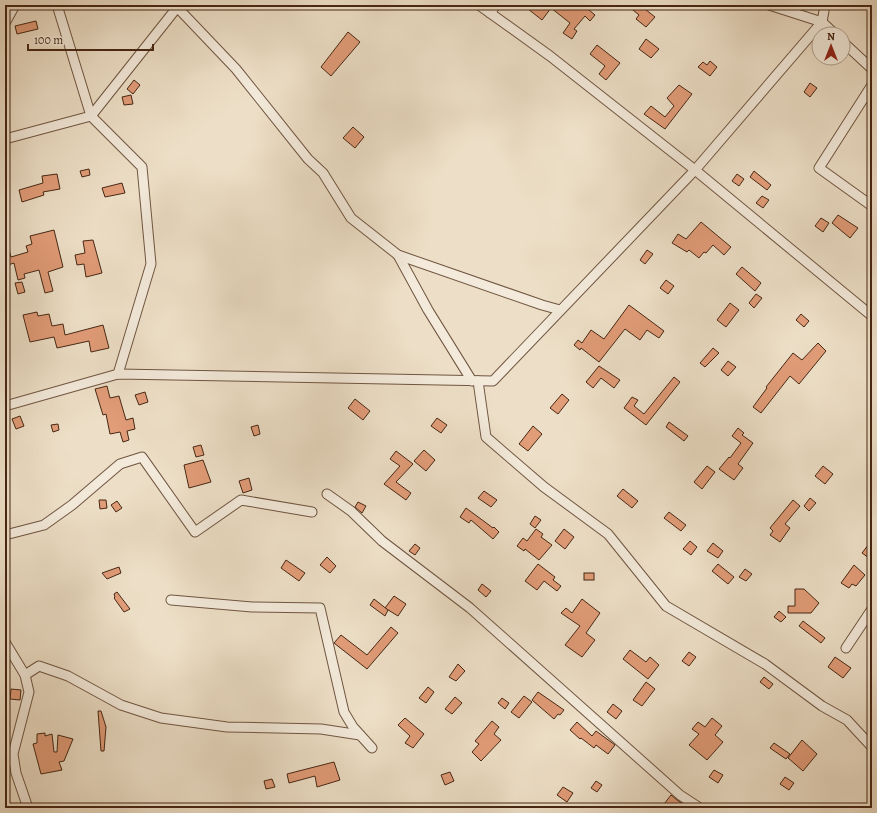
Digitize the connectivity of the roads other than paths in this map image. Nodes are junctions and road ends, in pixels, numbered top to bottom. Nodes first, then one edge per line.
1 (15, 5) edge
2 (57, 5) edge
3 (479, 5) edge
4 (496, 5) edge
5 (769, 5) edge
6 (825, 5) edge
7 (177, 6) edge
8 (490, 13) junction
9 (822, 22) junction
10 (5, 23) edge
11 (826, 26) edge
12 (851, 49) edge
13 (872, 69) edge
14 (872, 85) edge
15 (91, 116) junction
16 (5, 139) edge
17 (695, 170) junction
18 (872, 206) edge
19 (398, 255) junction
20 (560, 310) junction
21 (872, 316) edge
22 (118, 374) junction
23 (475, 381) junction
24 (5, 406) edge
25 (328, 494) dead end
26 (312, 512) dead end
27 (5, 535) edge
28 (171, 600) dead end
29 (872, 609) edge
30 (5, 642) edge
31 (846, 648) dead end
32 (25, 675) junction
33 (360, 735) junction
34 (872, 747) edge
35 (372, 748) dead end
36 (28, 808) edge
37 (700, 808) edge

1 - 10 street
2 - 15 street
3 - 8 street
4 - 8 street
5 - 9 street
6 - 9 street
7 - 15 street
7 - 19 street
8 - 17 street
9 - 11 street
9 - 17 street
12 - 13 street
14 - 18 street
15 - 16 street
15 - 22 street
17 - 20 street
17 - 21 street
19 - 20 street
19 - 23 street
20 - 23 street
22 - 23 street
22 - 24 street
23 - 34 street
25 - 37 street
26 - 27 street
28 - 33 street
29 - 31 street
30 - 32 street
32 - 33 street
32 - 36 street
33 - 35 street

